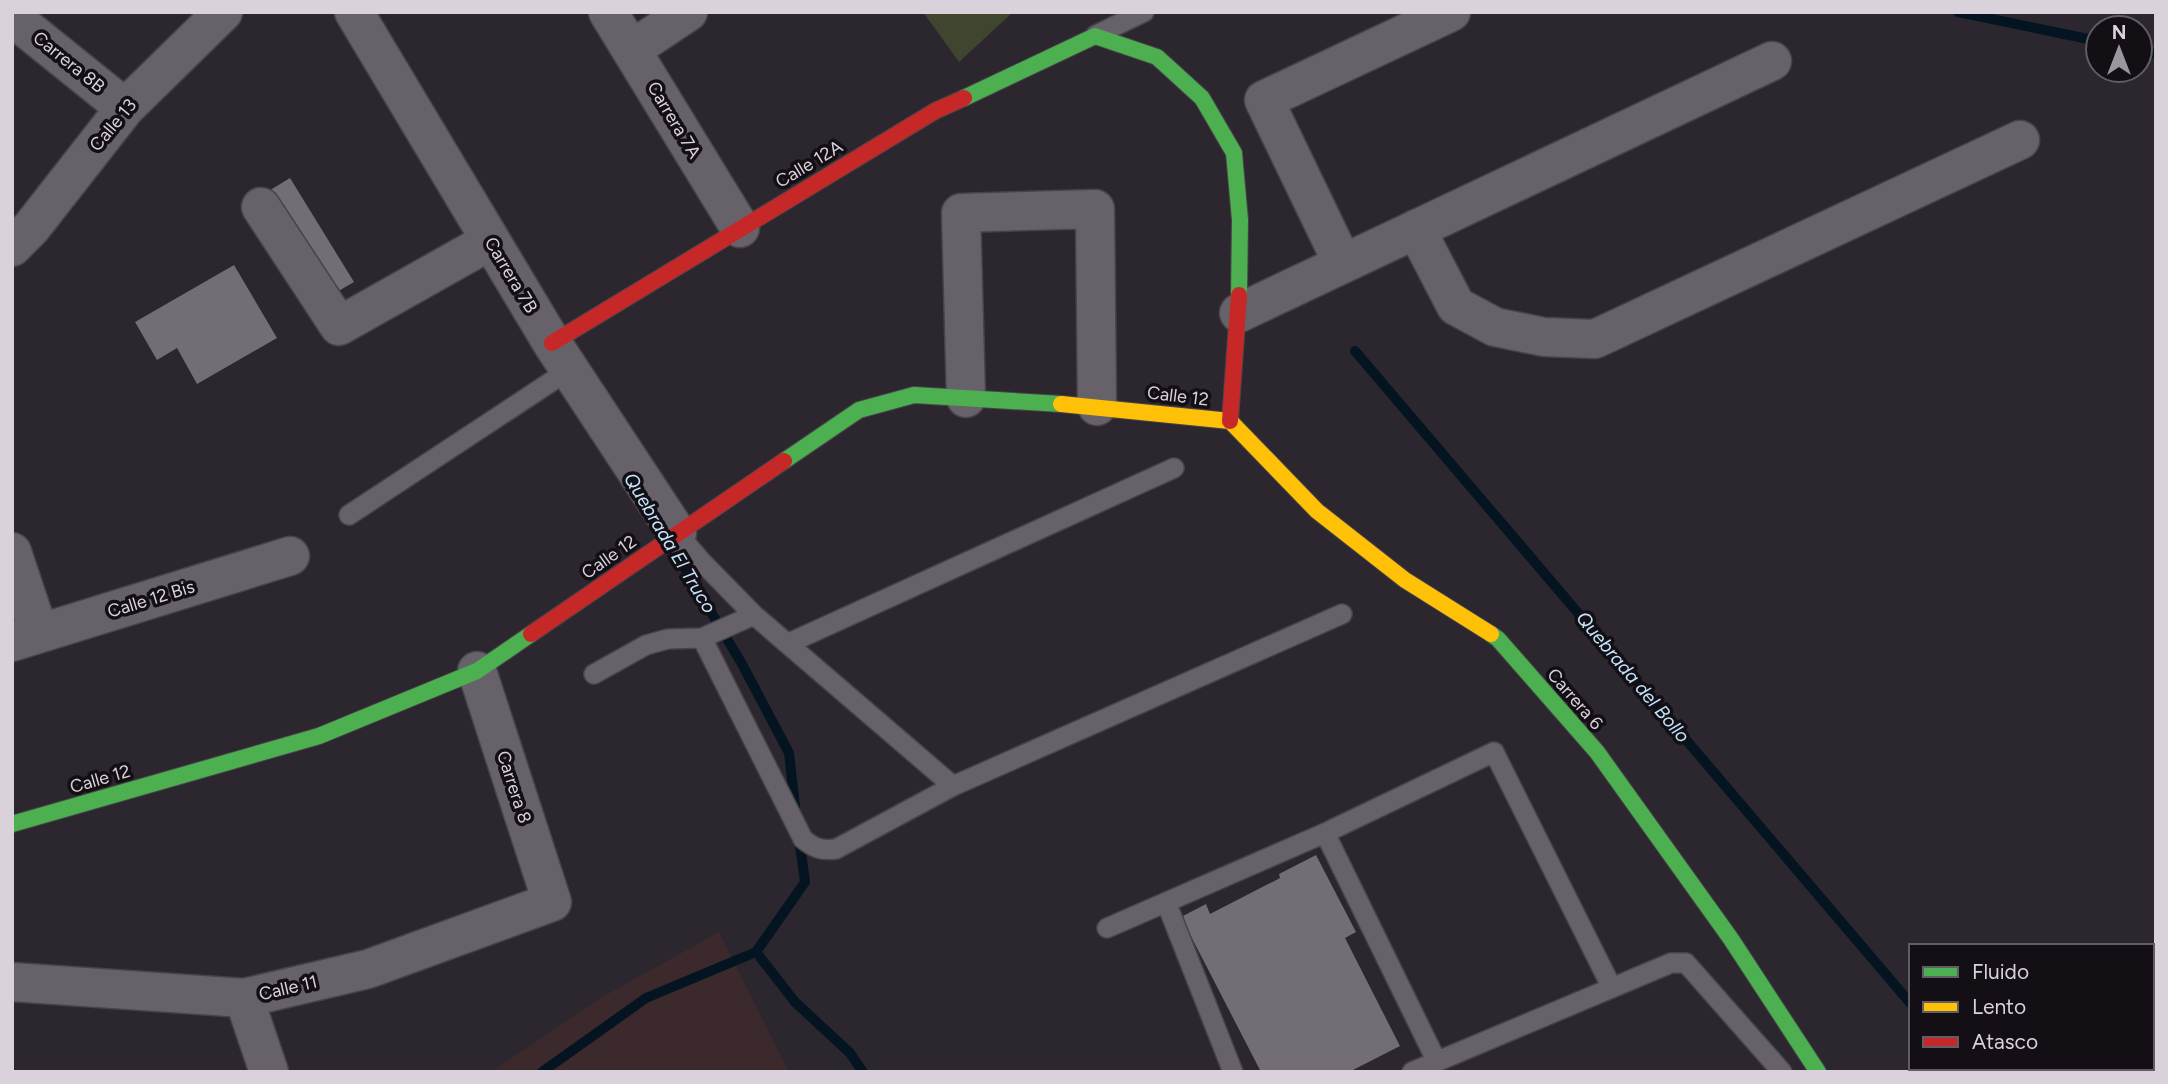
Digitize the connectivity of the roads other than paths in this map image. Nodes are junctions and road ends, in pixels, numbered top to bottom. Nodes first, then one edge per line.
1 (223, 12) edge
2 (354, 12) edge
3 (608, 12) edge
4 (688, 12) edge
5 (1144, 12) edge
6 (1451, 12) edge
7 (12, 17) edge
8 (1095, 36) junction
9 (631, 50) junction
10 (1772, 61) dead end
11 (125, 108) junction
12 (2020, 140) dead end
13 (261, 206) dead end
14 (18, 228) edge
15 (740, 228) junction
16 (1416, 229) junction
17 (490, 241) junction
18 (1343, 264) junction
19 (1239, 313) junction
20 (561, 357) junction
21 (965, 398) junction
22 (1097, 406) junction
23 (1230, 421) junction
24 (1174, 468) dead end
25 (349, 515) dead end
26 (677, 533) junction
27 (12, 552) edge
28 (290, 555) dead end
29 (1342, 614) dead end
30 (754, 615) junction
31 (26, 638) edge
32 (702, 638) junction
33 (789, 643) junction
34 (477, 671) junction
35 (594, 674) dead end
36 (953, 786) junction
37 (12, 824) edge
38 (1325, 833) junction
39 (552, 902) joint
40 (1166, 902) junction
41 (1107, 928) dead end
42 (12, 982) edge
43 (1612, 988) junction
44 (244, 998) junction
45 (1437, 1062) junction
46 (1810, 1069) edge
47 (269, 1072) edge
48 (1233, 1072) edge
49 (1413, 1072) edge
50 (1782, 1072) edge

1 - 11 street, Calle 13
2 - 17 street, Carrera 7B
3 - 9 street, Carrera 7A
4 - 9 street
5 - 8 lane
6 - 18 street
7 - 11 street, Carrera 8B
8 - 15 street, Calle 12A
8 - 19 street
9 - 15 street, Carrera 7A
10 - 16 street
11 - 14 street, Calle 13
12 - 16 street
13 - 17 street
15 - 20 street, Calle 12A
16 - 18 street
17 - 20 street, Carrera 7B
18 - 19 street
19 - 23 street
20 - 25 lane
20 - 26 street, Carrera 7B
21 - 22 street, Calle 12
21 - 22 street
21 - 26 street, Calle 12
22 - 23 street, Calle 12
23 - 46 street, Carrera 6
24 - 33 lane
26 - 30 lane
26 - 34 street, Calle 12
27 - 31 street
28 - 31 street, Calle 12 Bis
29 - 36 lane
30 - 32 lane
30 - 33 lane
32 - 35 lane
32 - 36 lane
33 - 36 lane
34 - 37 street, Calle 12
34 - 39 street, Carrera 8
38 - 40 lane
38 - 43 lane
38 - 45 lane
39 - 44 street, Calle 11
40 - 41 lane
40 - 48 lane
42 - 44 street, Calle 11
43 - 45 lane
43 - 50 lane
44 - 47 street
45 - 49 lane

